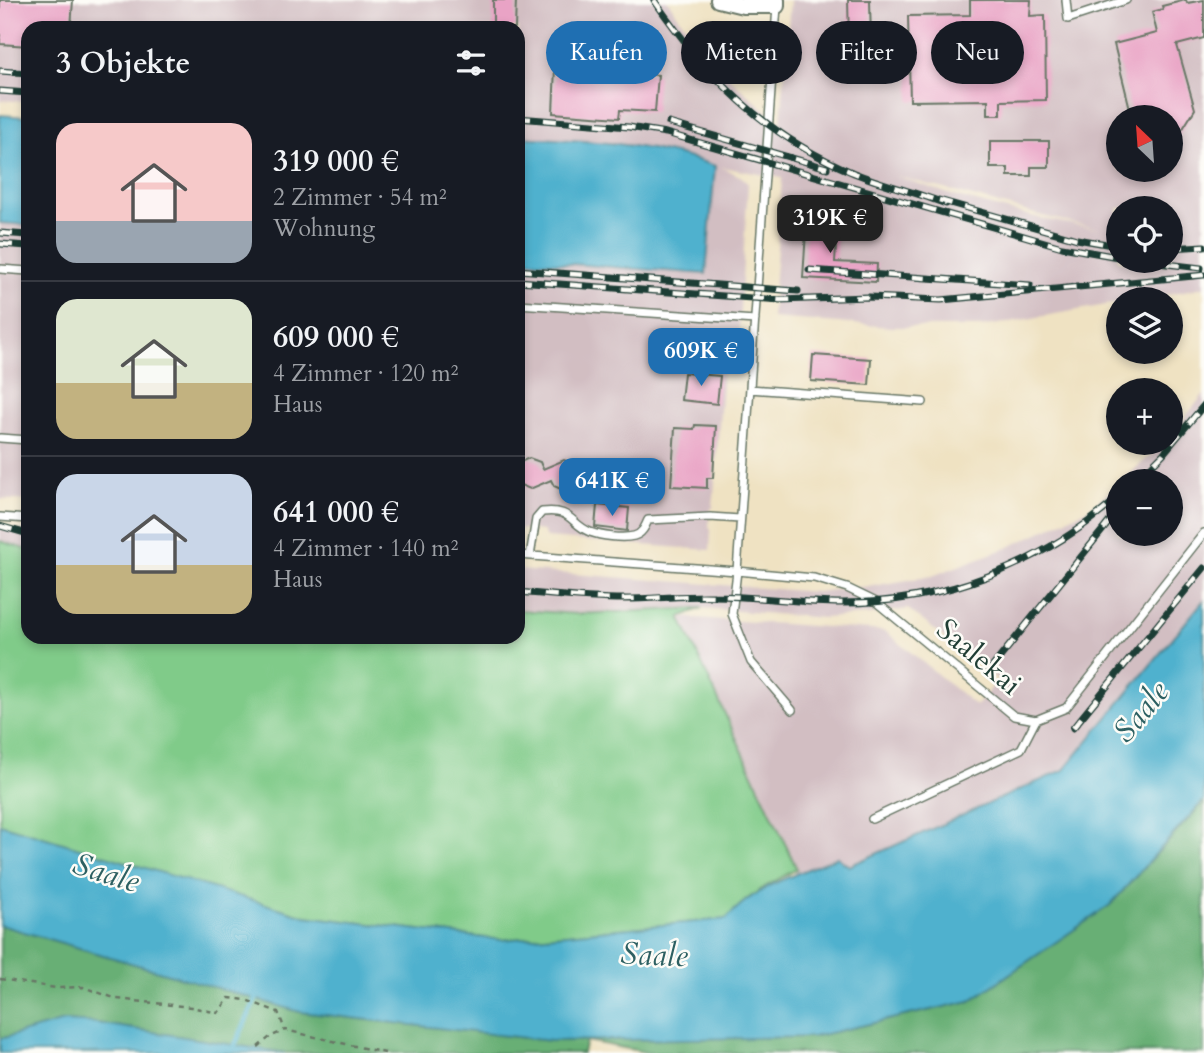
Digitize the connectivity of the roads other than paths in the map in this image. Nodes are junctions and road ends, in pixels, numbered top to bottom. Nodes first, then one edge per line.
1 (718, 0) edge
2 (1066, 0) edge
3 (1126, 0) edge
4 (777, 3) edge
5 (0, 269) edge
6 (21, 270) edge
7 (525, 304) edge
8 (755, 320) junction
9 (750, 389) junction
10 (923, 402) dead end
11 (0, 438) edge
12 (21, 440) edge
13 (0, 517) edge
14 (21, 518) edge
15 (740, 519) junction
16 (1204, 533) edge
17 (525, 556) edge
18 (530, 556) junction
19 (737, 571) junction
20 (792, 710) dead end
21 (1036, 720) junction
22 (872, 819) dead end

1 - 4 street
2 - 3 lane
4 - 8 lane
5 - 6 lane
7 - 8 lane
8 - 9 lane
9 - 10 lane
9 - 15 lane
11 - 12 lane
13 - 14 lane
15 - 18 lane
15 - 19 lane
16 - 21 lane, Saalekai
17 - 18 lane, Saalekai
18 - 19 lane, Saalekai
19 - 20 lane
19 - 21 lane, Saalekai
21 - 22 lane

